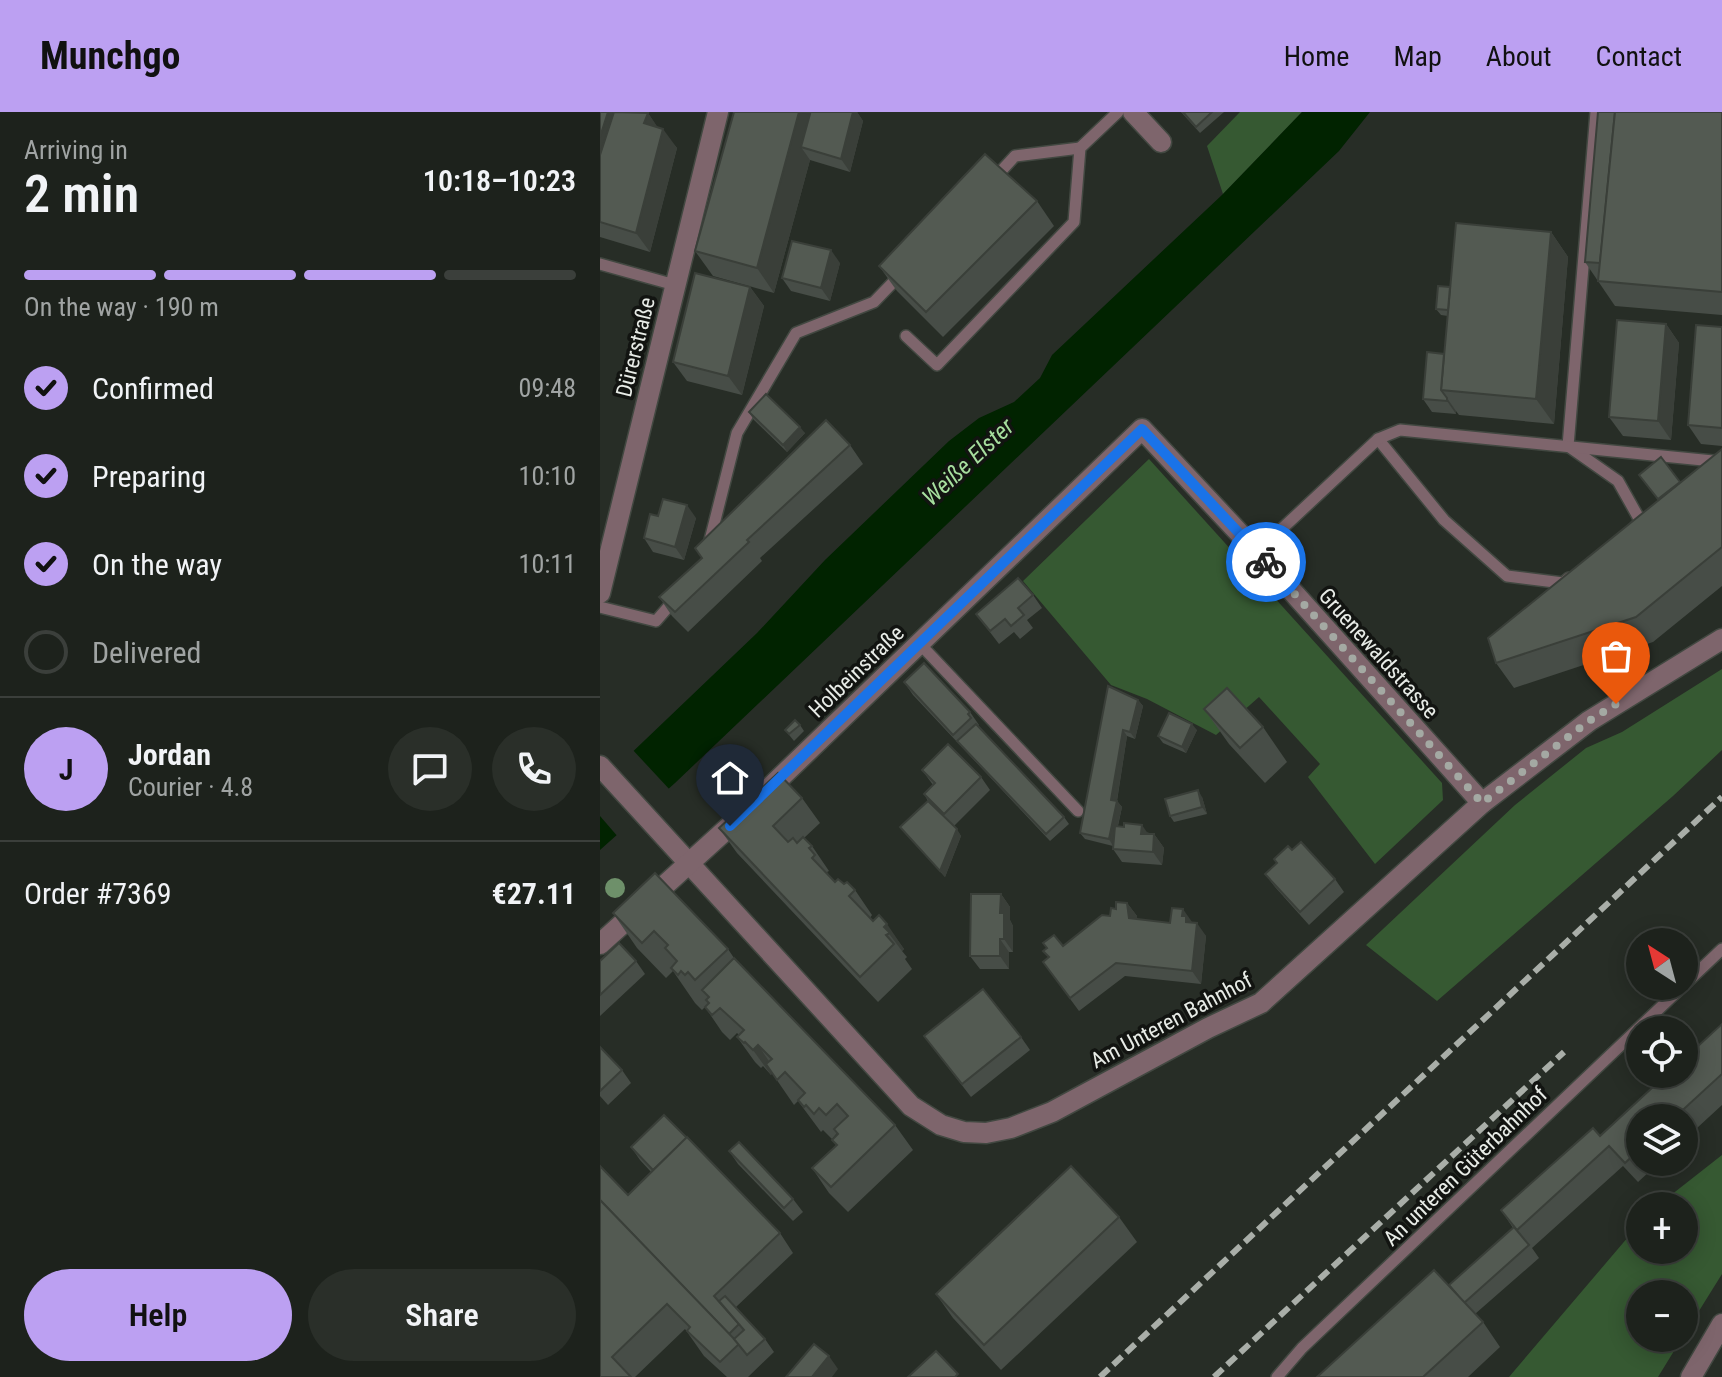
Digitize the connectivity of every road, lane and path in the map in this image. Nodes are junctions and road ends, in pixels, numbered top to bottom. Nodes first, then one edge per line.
1 (718, 112) edge
2 (1118, 112) edge
3 (1133, 112) edge
4 (1596, 112) edge
5 (1161, 142) dead end
6 (1080, 148) junction
7 (983, 190) edge
8 (600, 264) edge
9 (907, 269) edge
10 (675, 285) junction
11 (906, 336) dead end
12 (1142, 429) joint
13 (1378, 439) junction
14 (1568, 446) junction
15 (1722, 460) edge
16 (1622, 538) edge
17 (606, 545) edge
18 (707, 552) edge
19 (1257, 552) junction
20 (1582, 568) edge
21 (685, 589) edge
22 (600, 593) edge
23 (600, 607) edge
24 (1722, 639) edge
25 (919, 643) junction
26 (600, 766) edge
27 (1482, 803) junction
28 (1078, 811) dead end
29 (688, 865) junction
30 (600, 944) edge
31 (1722, 949) edge
32 (1698, 971) edge
33 (1667, 1000) edge
34 (1722, 1324) edge
35 (1277, 1377) edge
36 (1691, 1377) edge

1 - 10 street, Dürerstraße
2 - 6 lane
3 - 5 street
4 - 14 lane
6 - 7 lane
6 - 11 lane
8 - 10 lane
9 - 18 lane
10 - 17 street, Dürerstraße
12 - 19 street, Gruenewaldstrasse
12 - 25 street, Holbeinstraße
13 - 14 lane
13 - 19 lane
13 - 20 lane
14 - 15 lane
14 - 16 lane
17 - 22 street, Dürerstraße
19 - 27 street, Gruenewaldstrasse
21 - 23 lane
24 - 27 street, Am Unteren Bahnhof
25 - 28 lane
25 - 29 street, Holbeinstraße
26 - 29 street, Am Unteren Bahnhof
27 - 29 street, Am Unteren Bahnhof
29 - 30 street, Holbeinstraße
31 - 32 lane, An unteren Güterbahnhof
33 - 35 lane, An unteren Güterbahnhof
34 - 36 street

